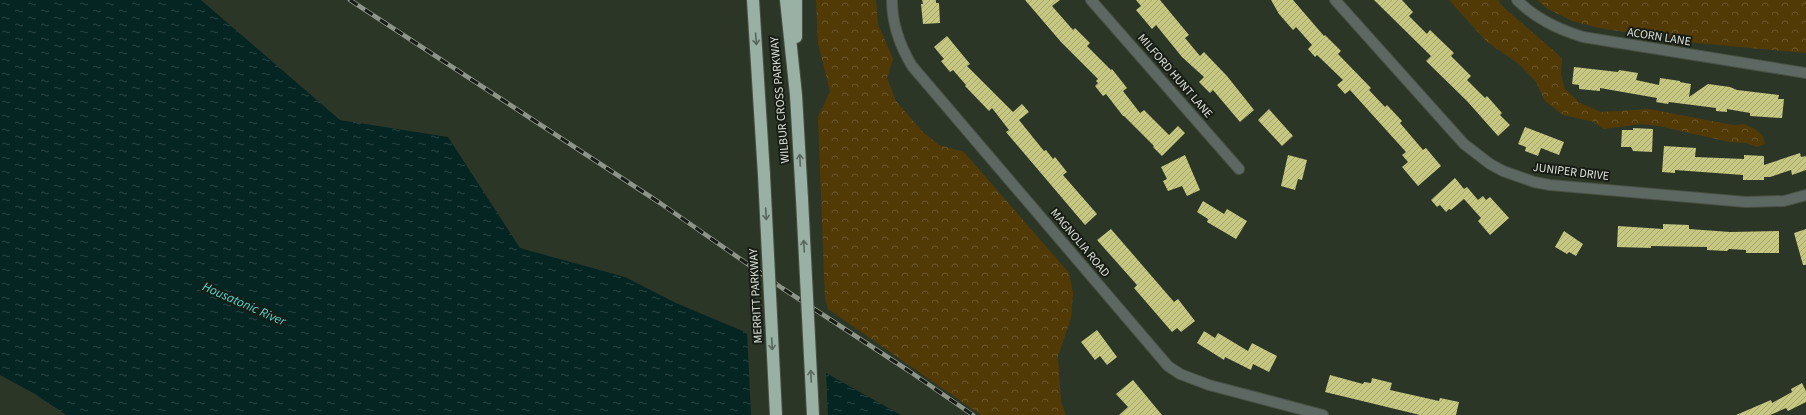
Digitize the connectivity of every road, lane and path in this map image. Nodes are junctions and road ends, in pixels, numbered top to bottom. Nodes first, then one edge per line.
1 (753, 0) edge
2 (786, 0) edge
3 (796, 0) edge
4 (892, 0) edge
5 (1091, 0) edge
6 (1335, 0) edge
7 (1517, 0) edge
8 (1806, 73) edge
9 (796, 95) junction
10 (1239, 168) dead end
11 (764, 175) joint
12 (1806, 195) edge
13 (776, 415) edge
14 (813, 415) edge
15 (1323, 415) edge

1 -> 11 highway, WILBUR CROSS PARKWAY
2 - 9 highway, WILBUR CROSS PARKWAY
3 - 9 highway
4 - 15 street, MAGNOLIA ROAD
5 - 10 street, MILFORD HUNT LANE
6 - 12 street, JUNIPER DRIVE
7 - 8 street, ACORN LANE
14 -> 9 highway, WILBUR CROSS PARKWAY, bridge
11 -> 13 highway, MERRITT PARKWAY, bridge

